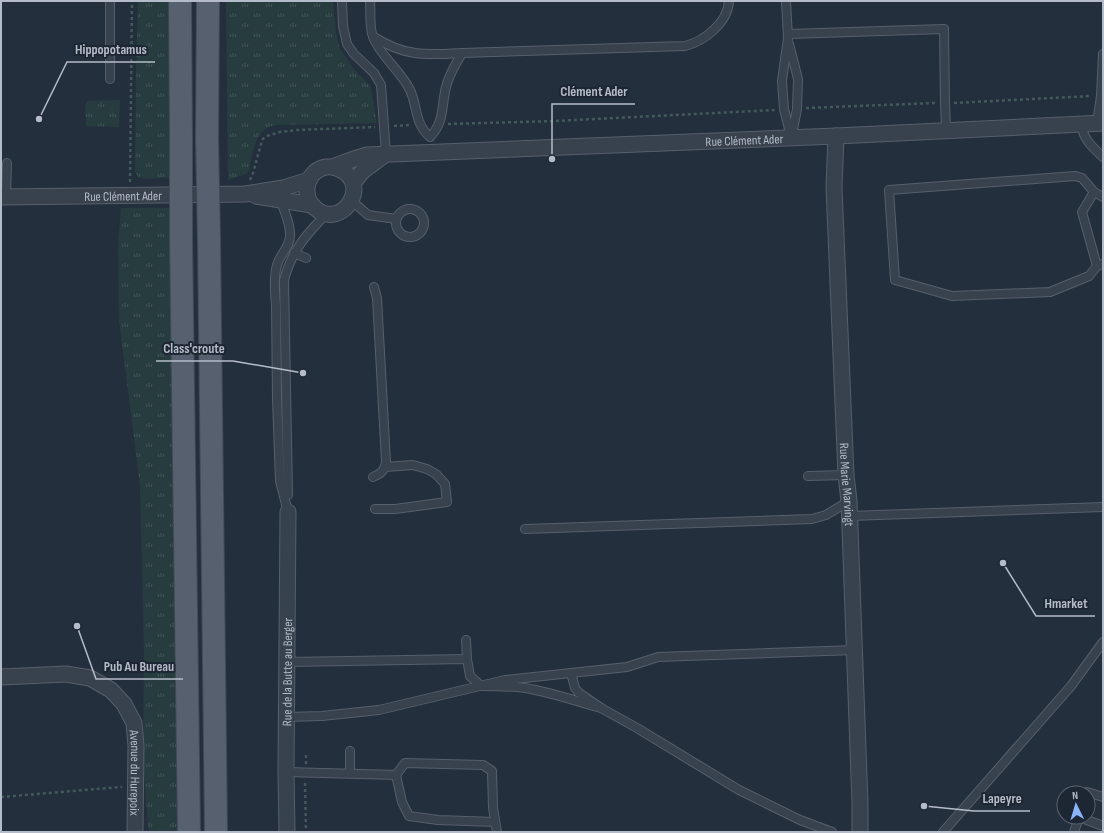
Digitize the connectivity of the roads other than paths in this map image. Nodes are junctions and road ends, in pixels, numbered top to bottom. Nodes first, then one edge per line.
1 (110, 1) edge
2 (180, 1) edge
3 (208, 1) edge
4 (342, 1) edge
5 (370, 1) edge
6 (729, 1) edge
7 (786, 1) edge
8 (788, 36) junction
9 (373, 37) junction
10 (462, 53) junction
11 (1103, 54) edge
12 (110, 79) dead end
13 (1100, 123) edge
14 (1081, 124) junction
15 (946, 130) junction
16 (836, 136) junction
17 (430, 137) junction
18 (791, 138) junction
19 (431, 152) junction
20 (386, 154) junction
21 (1103, 157) edge
22 (7, 163) dead end
23 (332, 167) junction
24 (309, 180) junction
25 (353, 183) junction
26 (1094, 192) junction
27 (245, 194) junction
28 (4, 197) edge
29 (1103, 197) edge
30 (281, 201) junction
31 (352, 201) junction
32 (312, 205) junction
33 (327, 214) junction
34 (396, 219) dead end
35 (294, 253) junction
36 (306, 258) dead end
37 (1100, 265) edge
38 (374, 287) dead end
39 (275, 292) junction
40 (285, 293) junction
41 (386, 467) junction
42 (846, 475) junction
43 (808, 476) dead end
44 (373, 477) dead end
45 (849, 501) junction
46 (1103, 507) edge
47 (375, 509) dead end
48 (288, 512) junction
49 (850, 516) junction
50 (525, 529) dead end
51 (466, 640) dead end
52 (1103, 642) edge
53 (855, 650) junction
54 (467, 659) junction
55 (288, 662) junction
56 (571, 673) junction
57 (1, 677) edge
58 (481, 686) junction
59 (601, 708) junction
60 (288, 717) junction
61 (350, 751) dead end
62 (286, 772) junction
63 (350, 773) junction
64 (396, 775) junction
65 (495, 822) junction
66 (135, 832) edge
67 (189, 832) edge
68 (216, 832) edge
69 (287, 832) edge
70 (497, 832) edge
71 (832, 832) edge
72 (860, 832) edge
73 (942, 832) edge

1 - 12 lane
2 - 67 main road, bridge
3 - 68 main road, bridge
4 - 20 lane
5 - 9 lane
6 - 10 lane
7 - 8 lane
8 - 15 lane
8 - 18 lane
8 - 18 lane
9 - 10 lane
9 - 17 lane
10 - 17 lane
11 - 13 lane
13 - 14 street, Rue Clément Ader
14 - 15 street, Rue Clément Ader
14 - 21 lane
15 - 16 street, Rue Clément Ader
16 - 18 street, Rue Clément Ader
16 - 42 street, Rue Marie Marvingt
17 - 19 lane
18 - 19 street, Rue Clément Ader
19 - 20 street, Rue Clément Ader
20 - 23 street, Rue Clément Ader
20 - 25 street
22 - 28 lane
23 - 24 street, Rue Clément Ader
23 - 25 street
24 - 27 street, Rue Clément Ader
24 - 32 street
25 - 31 street
26 - 29 lane
26 - 37 lane
26 - 37 lane
27 - 28 street, Rue Clément Ader
27 - 30 street, Rue Clément Ader
30 - 32 street, Rue Clément Ader
30 - 39 lane
31 - 33 street
31 - 34 lane
32 - 33 street, Rue Clément Ader
33 - 35 lane
35 - 36 lane
35 - 40 lane
38 - 41 lane
39 - 40 lane
39 - 48 lane
40 - 48 lane
41 - 44 lane
41 - 47 lane
42 - 43 lane
42 - 45 street, Rue Marie Marvingt
45 - 49 street, Rue Marie Marvingt
45 - 50 lane
46 - 49 lane
48 - 55 street, Rue de la Butte au Berger
49 - 53 street, Rue Marie Marvingt
51 - 54 lane
52 - 73 lane
53 - 56 lane
53 - 72 street, Rue Marie Marvingt
54 - 55 lane
54 - 58 lane
55 - 60 street, Rue de la Butte au Berger
56 - 58 lane
56 - 59 lane
57 - 66 street, Avenue du Hurepoix
58 - 59 lane
58 - 60 lane
59 - 71 lane
60 - 62 street, Rue de la Butte au Berger
61 - 63 lane
62 - 63 lane
62 - 69 street, Rue de la Butte au Berger
63 - 64 lane
64 - 65 lane
64 - 65 lane
65 - 70 lane

